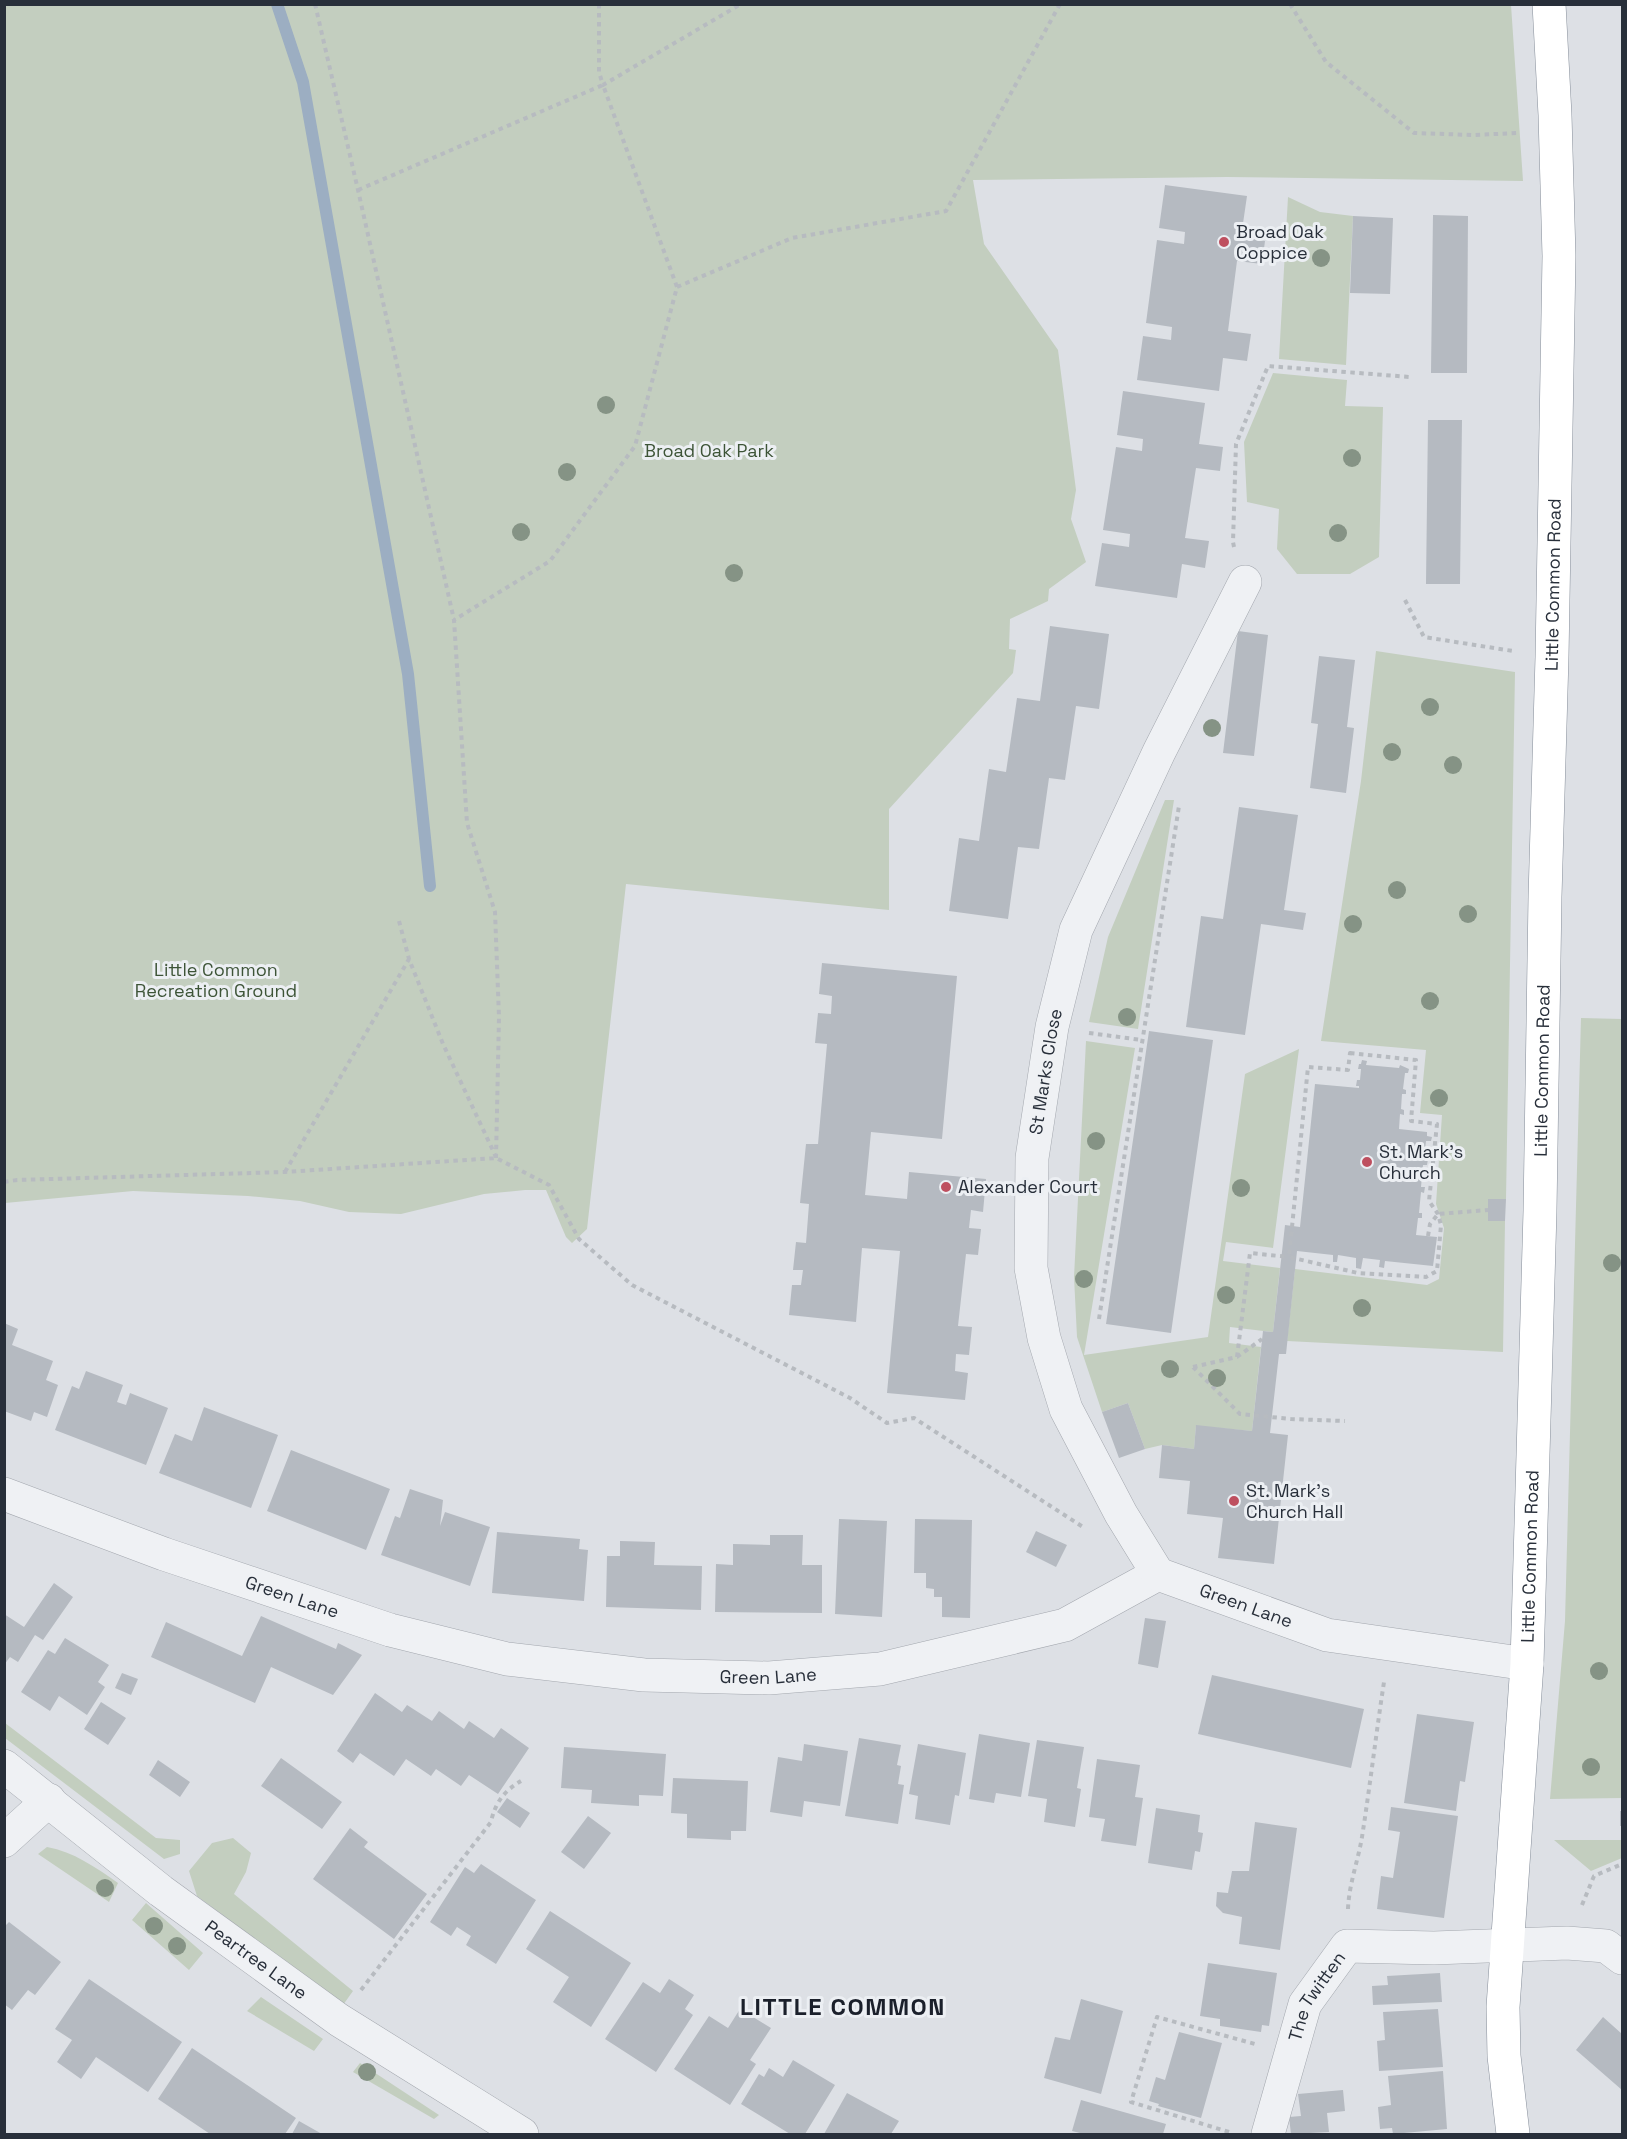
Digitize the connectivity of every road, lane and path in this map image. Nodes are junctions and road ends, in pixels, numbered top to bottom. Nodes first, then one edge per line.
1 (315, 4) edge
2 (598, 4) edge
3 (741, 4) edge
4 (1060, 4) edge
5 (1290, 4) edge
6 (1549, 4) edge
7 (603, 85) junction
8 (1473, 135) dead end
9 (358, 190) junction
10 (677, 287) junction
11 (1410, 377) dead end
12 (1245, 582) joint
13 (1405, 600) dead end
14 (454, 620) junction
15 (1552, 657) junction
16 (1180, 801) dead end
17 (399, 921) dead end
18 (409, 960) junction
19 (1052, 1027) junction
20 (1142, 1040) junction
21 (496, 1158) junction
22 (285, 1172) junction
23 (4, 1182) edge
24 (1488, 1210) dead end
25 (1438, 1214) junction
26 (1428, 1236) dead end
27 (1289, 1257) junction
28 (1099, 1319) dead end
29 (1262, 1339) dead end
30 (1237, 1357) junction
31 (1345, 1421) dead end
32 (4, 1494) edge
33 (1086, 1529) dead end
34 (1158, 1574) junction
35 (1389, 1644) junction
36 (1527, 1664) junction
37 (4, 1766) edge
38 (521, 1781) dead end
39 (49, 1800) junction
40 (4, 1841) edge
41 (1623, 1864) edge
42 (1567, 1942) junction
43 (1347, 1946) junction
44 (1507, 1946) junction
45 (1623, 1958) edge
46 (359, 1993) dead end
47 (1292, 2054) junction
48 (522, 2134) edge
49 (1238, 2134) edge
50 (1268, 2134) edge
51 (1514, 2134) edge

1 - 9 path
2 - 7 path
3 - 7 path
4 - 10 path
5 - 8 path
6 - 15 highway, Little Common Road
7 - 9 path
7 - 10 path
9 - 14 path
10 - 14 path
11 - 12 path
12 - 19 street, St Marks Close
13 - 15 path
14 - 21 path
15 - 36 highway, Little Common Road
16 - 20 path
17 - 18 path
18 - 21 path
18 - 22 path
19 - 20 path
19 - 34 street, St Marks Close
20 - 28 path
21 - 22 path
21 - 33 path
22 - 23 path
24 - 25 path
25 - 26 path
25 - 27 path
25 - 27 path
27 - 30 path
29 - 30 path
30 - 31 path
32 - 34 street, Green Lane
34 - 35 street, Green Lane
35 - 36 street, Green Lane
35 - 43 path
36 - 44 highway, Little Common Road
37 - 39 street, Peartree Lane
38 - 46 path
39 - 40 street
39 - 48 street, Peartree Lane
41 - 42 path
42 - 44 street, The Twitten
42 - 45 street, The Twitten
43 - 44 street, The Twitten
43 - 47 street, The Twitten
44 - 51 highway, Little Common Road
47 - 49 path
47 - 50 street, The Twitten

